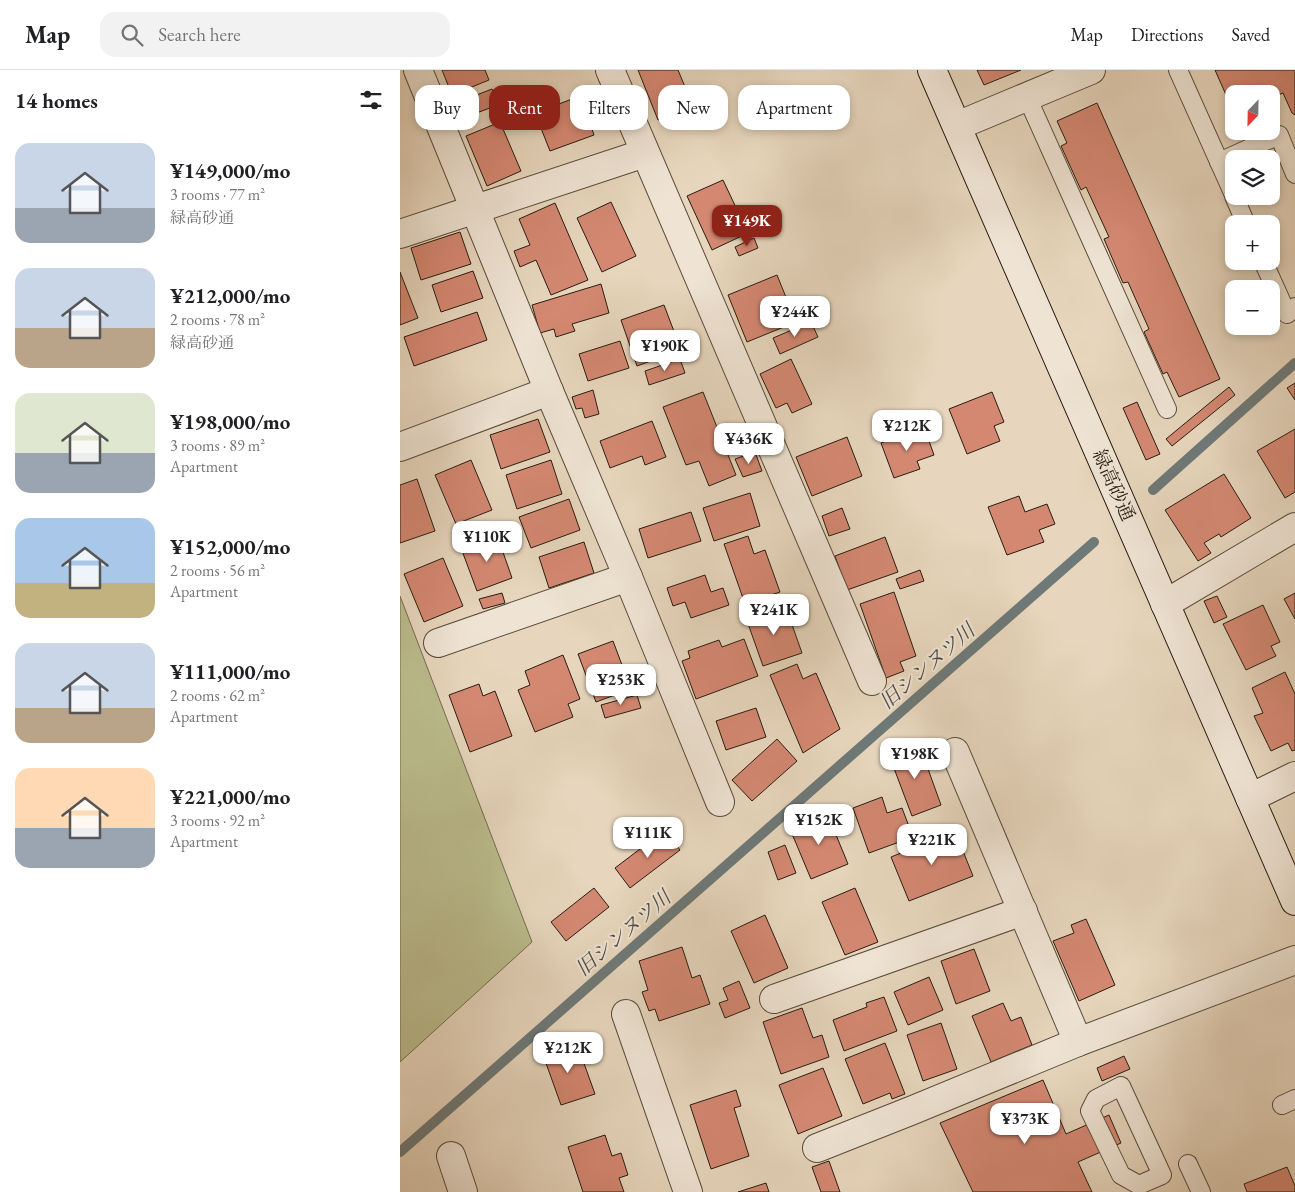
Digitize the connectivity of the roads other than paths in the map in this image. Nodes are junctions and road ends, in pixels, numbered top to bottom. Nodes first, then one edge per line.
1 (418, 70) edge
2 (610, 70) edge
3 (932, 70) edge
4 (1091, 70) edge
5 (1178, 70) edge
6 (1027, 97) junction
7 (957, 126) junction
8 (645, 153) junction
9 (1219, 162) junction
10 (1295, 174) edge
11 (1225, 176) edge
12 (476, 210) junction
13 (400, 234) edge
14 (1267, 270) edge
15 (1295, 307) edge
16 (549, 391) junction
17 (1167, 409) dead end
18 (400, 447) edge
19 (1295, 527) edge
20 (628, 576) junction
21 (1165, 604) junction
22 (438, 643) dead end
23 (872, 681) dead end
24 (955, 752) dead end
25 (1295, 776) edge
26 (1250, 798) junction
27 (720, 802) dead end
28 (1295, 901) edge
29 (1023, 912) junction
30 (1295, 960) edge
31 (774, 999) dead end
32 (626, 1014) dead end
33 (1078, 1042) junction
34 (1121, 1086) joint
35 (817, 1148) dead end
36 (451, 1156) dead end
37 (1188, 1164) dead end
38 (463, 1192) edge
39 (688, 1192) edge
40 (1201, 1192) edge

1 - 12 street
2 - 8 street
3 - 7 street, 緑高砂通
4 - 6 street
5 - 9 lane
6 - 7 street
6 - 17 lane
7 - 21 street, 緑高砂通
8 - 12 street
8 - 23 street
9 - 10 lane
9 - 11 lane
12 - 13 street
12 - 16 street
14 - 15 lane
16 - 18 street
16 - 20 street
19 - 21 street
20 - 22 street
20 - 27 street
21 - 26 street, 緑高砂通
24 - 29 street
25 - 26 street
26 - 28 street, 緑高砂通
29 - 31 street
29 - 33 street
30 - 33 street
32 - 39 street
33 - 35 street
34 - 34 lane
36 - 38 street
37 - 40 lane

